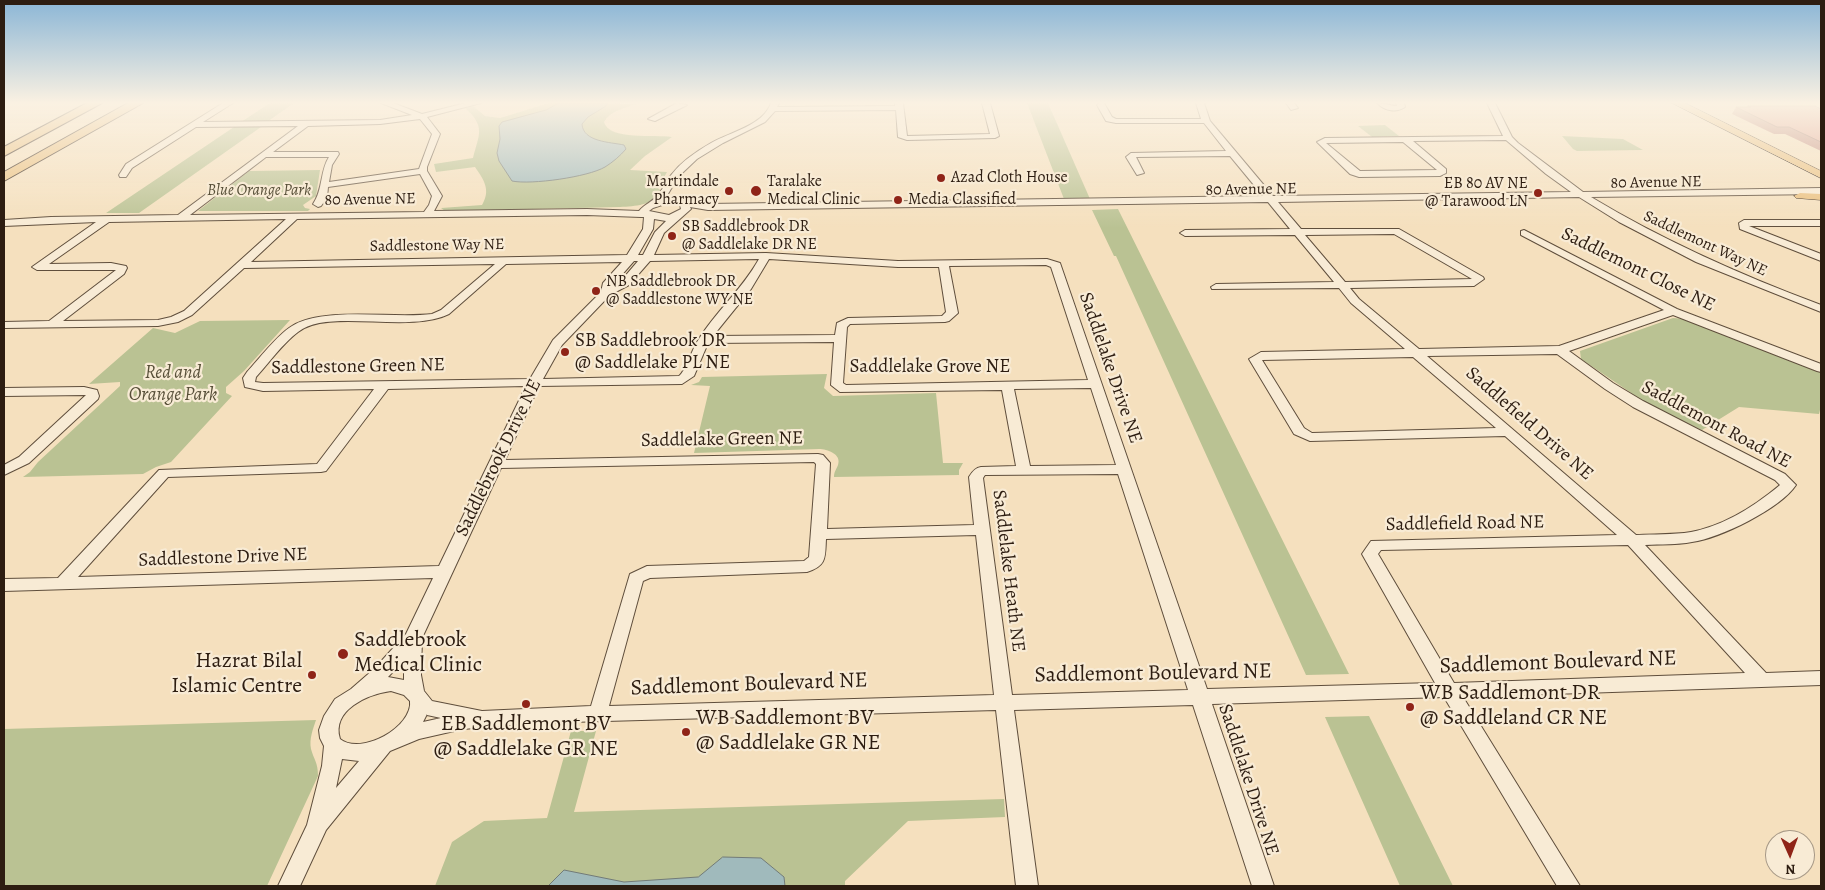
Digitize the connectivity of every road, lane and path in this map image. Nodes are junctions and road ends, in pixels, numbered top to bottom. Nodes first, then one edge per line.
1 (18, 145) edge
2 (62, 145) edge
3 (164, 145) edge
4 (278, 145) edge
5 (432, 145) edge
6 (716, 145) edge
7 (1224, 145) edge
8 (1324, 145) edge
9 (1412, 145) edge
10 (1515, 145) edge
11 (1759, 145) edge
12 (4, 152) edge
13 (1231, 153) junction
14 (266, 154) junction
15 (689, 163) junction
16 (1804, 167) junction
17 (423, 169) junction
18 (1140, 173) dead end
19 (123, 175) dead end
20 (1821, 175) edge
21 (4, 177) edge
22 (324, 183) junction
23 (1821, 191) edge
24 (1800, 196) joint
25 (1586, 197) junction
26 (1273, 202) junction
27 (318, 204) dead end
28 (654, 204) junction
29 (681, 209) junction
30 (587, 212) junction
31 (427, 214) junction
32 (648, 215) junction
33 (295, 216) junction
34 (180, 218) junction
35 (107, 219) junction
36 (1821, 222) edge
37 (4, 223) edge
38 (1298, 232) junction
39 (1524, 233) dead end
40 (1185, 234) dead end
41 (766, 256) junction
42 (631, 258) junction
43 (647, 258) junction
44 (1821, 258) edge
45 (504, 260) junction
46 (243, 265) junction
47 (944, 265) junction
48 (1340, 286) junction
49 (1216, 288) dead end
50 (606, 293) junction
51 (1821, 309) edge
52 (1673, 310) junction
53 (52, 324) junction
54 (4, 325) edge
55 (840, 338) junction
56 (704, 340) junction
57 (1560, 350) junction
58 (1418, 354) junction
59 (1821, 368) edge
60 (535, 381) junction
61 (1095, 384) junction
62 (384, 385) junction
63 (1007, 385) junction
64 (4, 392) edge
65 (1509, 432) junction
66 (497, 464) junction
67 (1124, 469) junction
68 (1024, 470) junction
69 (4, 472) edge
70 (982, 530) junction
71 (818, 534) junction
72 (1632, 540) junction
73 (444, 572) junction
74 (62, 583) junction
75 (4, 585) edge
76 (413, 638) junction
77 (1821, 678) edge
78 (1762, 680) junction
79 (1450, 690) junction
80 (358, 693) junction
81 (417, 695) junction
82 (1200, 697) junction
83 (1004, 701) junction
84 (598, 713) junction
85 (487, 719) junction
86 (388, 744) junction
87 (333, 747) junction
88 (318, 826) junction
89 (289, 886) edge
90 (1027, 886) edge
91 (1263, 886) edge
92 (1570, 886) edge

1 - 12 highway
2 - 21 highway
3 - 19 street
4 - 14 street
5 - 17 street
6 - 15 street
7 - 13 street, Saddlefield Drive NE
8 - 9 street
10 - 25 street, Saddlemont Way NE
11 - 16 main road
13 - 18 street
13 - 26 street, Saddlefield Drive NE
14 - 22 street
14 - 34 street
15 - 28 street
15 - 29 street
16 - 20 main road
16 - 23 main road
17 - 22 street
17 - 31 street
22 - 27 street
23 - 24 main road
23 - 25 street, 80 Avenue NE
24 - 25 street, 80 Avenue NE
25 - 26 street, 80 Avenue NE
25 - 51 street, Saddlemont Way NE
26 - 29 street, 80 Avenue NE
26 - 38 street, Saddlefield Drive NE
28 - 29 street, 80 Avenue NE
28 - 30 street, 80 Avenue NE
28 - 32 street, Saddlebrook Drive NE
29 - 32 street, 80 Avenue NE
29 - 43 street, Saddlebrook Drive NE
30 - 31 street, 80 Avenue NE
30 - 32 street, 80 Avenue NE
31 - 33 street, 80 Avenue NE
32 - 42 street, Saddlebrook Drive NE
33 - 34 street, 80 Avenue NE
33 - 46 street
34 - 35 street, 80 Avenue NE
35 - 37 street, 80 Avenue NE
35 - 53 street
36 - 44 street
38 - 40 street
38 - 48 street, Saddlefield Drive NE
38 - 48 street
39 - 52 street, Saddlemont Close NE
41 - 43 street, Saddlelake Drive NE
41 - 47 street, Saddlelake Drive NE
41 - 56 street
42 - 43 street, Saddlelake Drive NE
42 - 45 street, Saddlestone Way NE
42 - 50 street, Saddlebrook Drive NE
43 - 50 street, Saddlebrook Drive NE
45 - 46 street, Saddlestone Way NE
45 - 62 street, Saddlestone Green NE
46 - 53 street
47 - 55 street, Saddlelake Grove NE
47 - 61 street, Saddlelake Drive NE
48 - 49 street
48 - 58 street, Saddlefield Drive NE
50 - 60 street, Saddlebrook Drive NE
52 - 57 street
52 - 59 street, Saddlemont Close NE
53 - 54 street
55 - 56 street
55 - 63 street, Saddlelake Grove NE
56 - 60 street, Saddlestone Green NE
57 - 58 street
57 - 72 street, Saddlemont Road NE
58 - 65 street, Saddlefield Drive NE
58 - 65 street
60 - 62 street, Saddlestone Green NE
60 - 66 street, Saddlebrook Drive NE
61 - 63 street, Saddlelake Grove NE
61 - 67 street, Saddlelake Drive NE
62 - 74 street
63 - 68 street
64 - 69 street
65 - 72 street, Saddlefield Drive NE
66 - 71 street, Saddlelake Green NE
66 - 73 street, Saddlebrook Drive NE
67 - 68 street, Saddlelake Heath NE
67 - 82 street, Saddlelake Drive NE
68 - 70 street, Saddlelake Heath NE
70 - 71 street
70 - 83 street, Saddlelake Heath NE
71 - 84 street, Saddlelake Green NE
72 - 78 street, Saddlefield Drive NE
72 - 79 street, Saddlefield Road NE
73 - 74 street, Saddlestone Drive NE
73 - 76 street, Saddlebrook Drive NE
74 - 75 street, Saddlestone Drive NE
76 - 80 street, Saddlebrook Drive NE
76 - 81 street, Saddlebrook Drive NE
77 - 78 street, Saddlemont Boulevard NE
78 - 79 street, Saddlemont Boulevard NE
79 - 82 street, Saddlemont Boulevard NE
79 - 92 street
80 - 81 street
80 - 87 street
81 - 85 street, Saddlemont Boulevard NE
81 - 86 street
82 - 83 street, Saddlemont Boulevard NE
82 - 91 street, Saddlelake Drive NE
83 - 84 street, Saddlemont Boulevard NE
83 - 90 street
84 - 85 street, Saddlemont Boulevard NE
85 - 86 street, Saddlemont Boulevard NE
86 - 87 street
86 - 88 street
87 - 88 street
88 - 89 street

